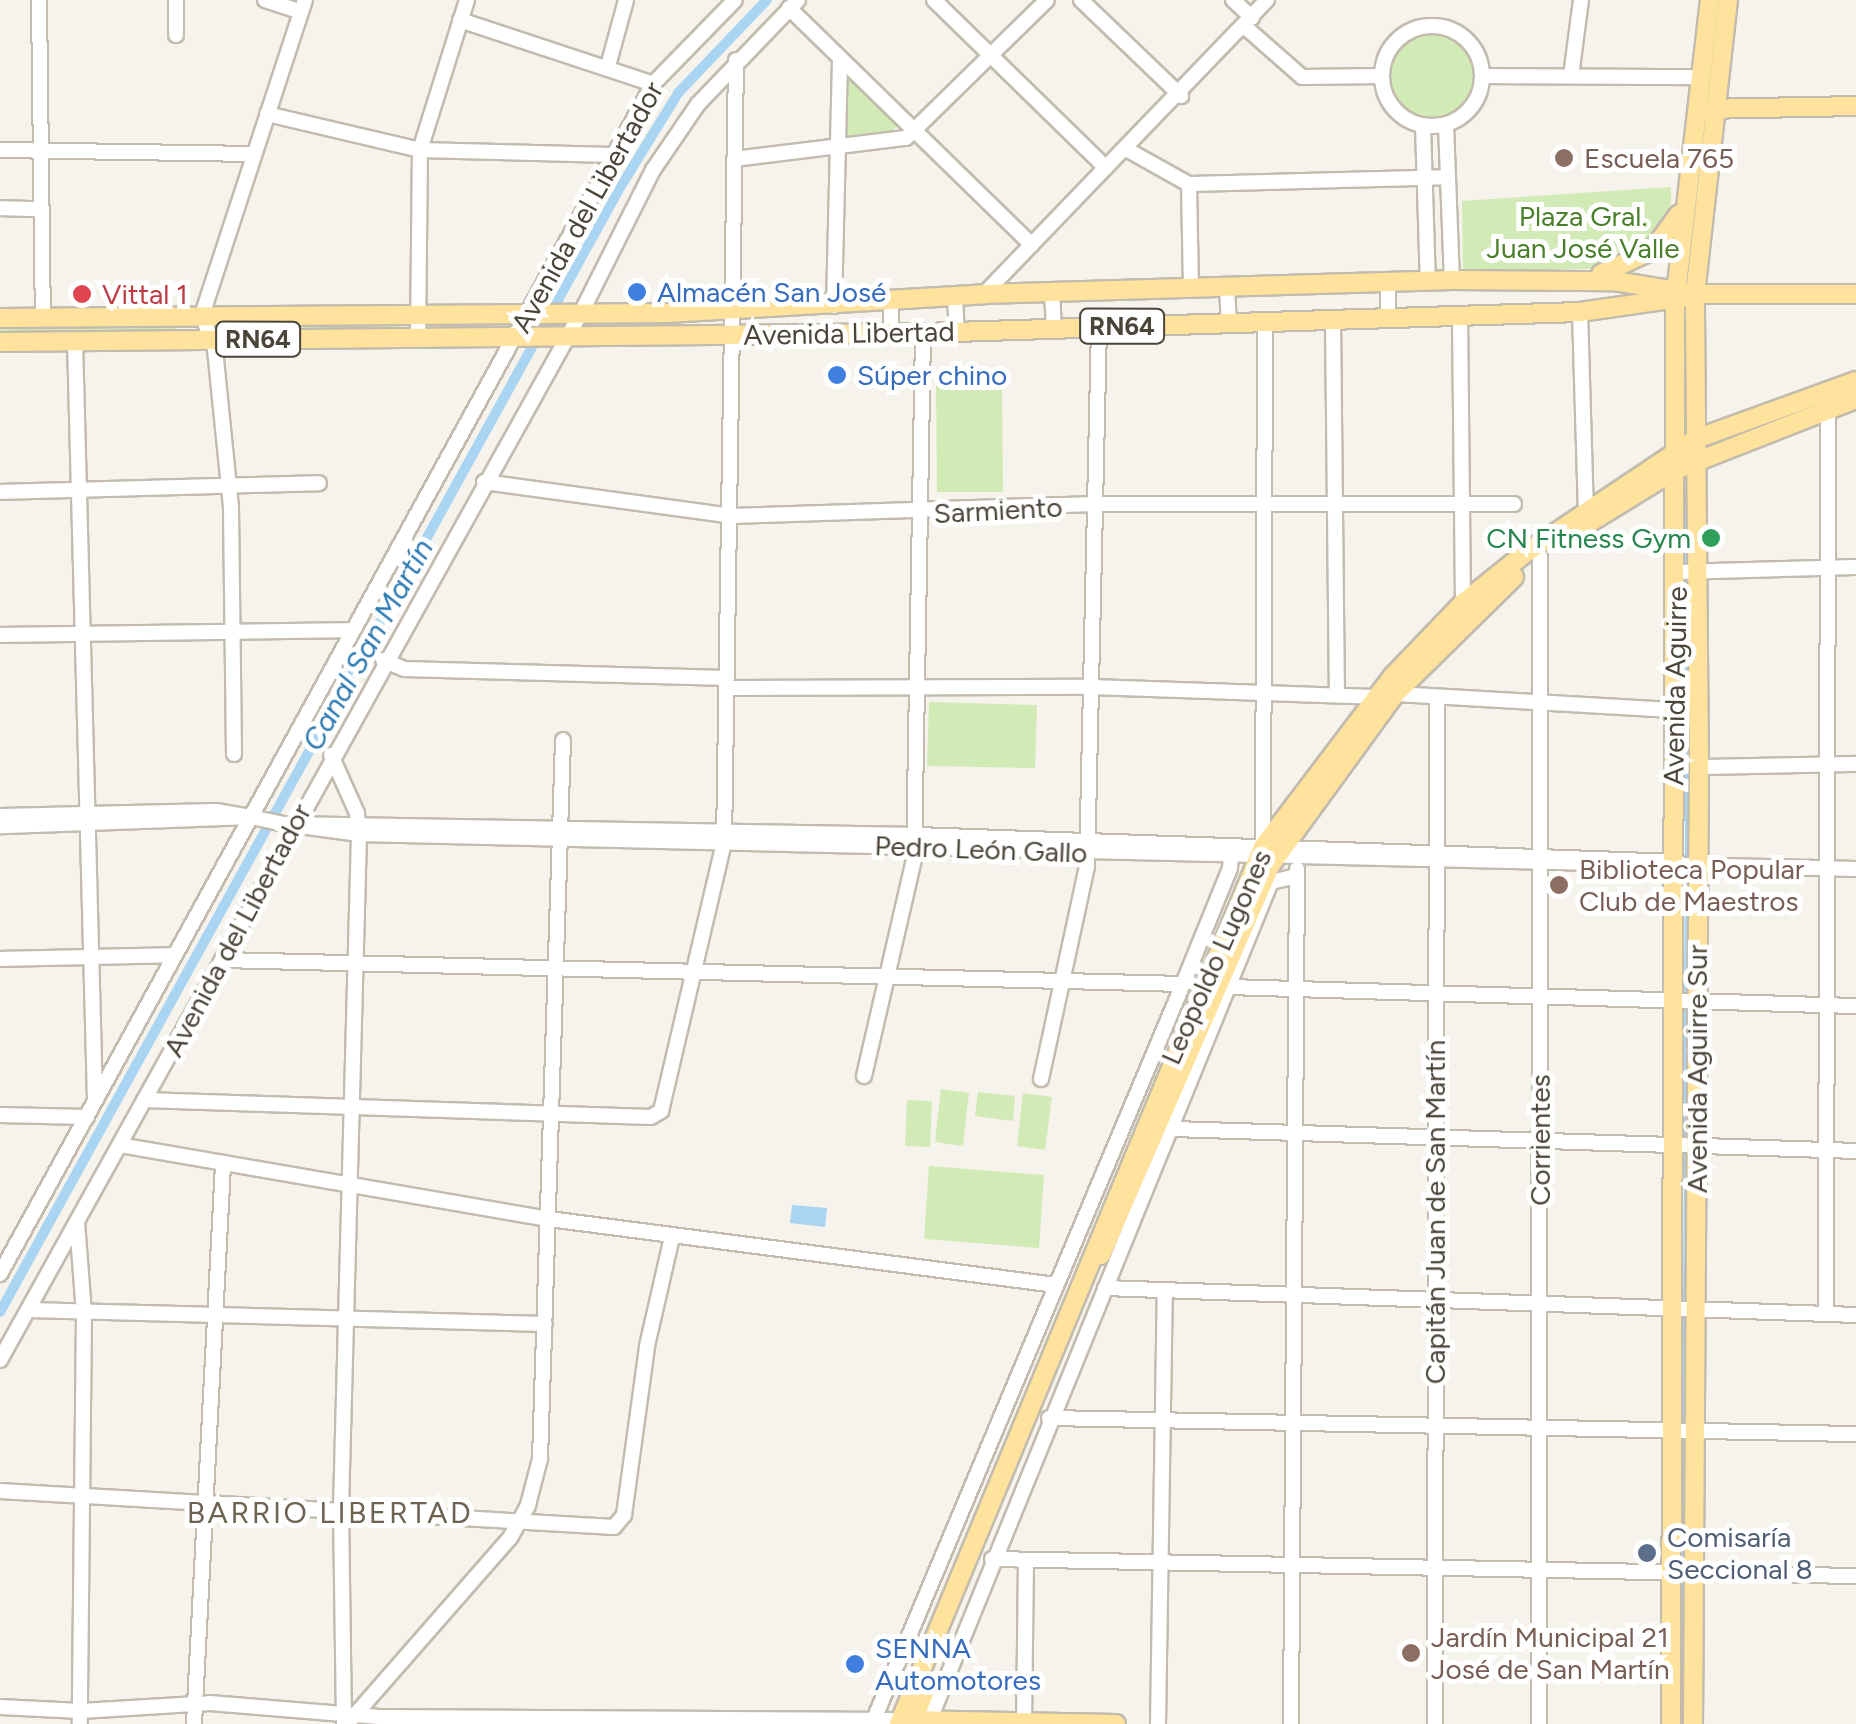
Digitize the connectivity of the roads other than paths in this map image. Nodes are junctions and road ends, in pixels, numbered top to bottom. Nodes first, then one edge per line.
1 (39, 0) edge
2 (176, 0) edge
3 (266, 0) edge
4 (467, 0) edge
5 (626, 0) edge
6 (736, 0) edge
7 (934, 0) edge
8 (1047, 0) edge
9 (1081, 0) edge
10 (1233, 0) edge
11 (1267, 0) edge
12 (1580, 0) edge
13 (1710, 0) edge
14 (1728, 0) edge
15 (794, 4) edge
16 (303, 6) edge
17 (460, 20) junction
18 (1248, 22) junction
19 (176, 35) dead end
20 (992, 56) junction
21 (840, 58) junction
22 (736, 60) junction
23 (608, 66) junction
24 (1382, 76) junction
25 (1483, 76) junction
26 (1571, 76) junction
27 (1700, 77) junction
28 (653, 84) junction
29 (1180, 96) junction
30 (1856, 106) edge
31 (1705, 109) junction
32 (267, 114) junction
33 (1446, 125) junction
34 (1422, 126) junction
35 (914, 130) junction
36 (839, 148) junction
37 (1126, 149) junction
38 (0, 150) edge
39 (420, 150) junction
40 (36, 151) junction
41 (253, 154) junction
42 (612, 156) junction
43 (734, 159) junction
44 (1106, 168) junction
45 (1424, 177) junction
46 (1448, 177) junction
47 (1189, 184) junction
48 (1688, 190) junction
49 (0, 208) edge
50 (38, 209) junction
51 (1032, 245) junction
52 (1571, 279) junction
53 (1428, 280) junction
54 (1452, 280) junction
55 (1522, 280) junction
56 (1388, 282) junction
57 (1227, 286) junction
58 (1191, 288) junction
59 (1052, 292) junction
60 (984, 294) junction
61 (1696, 294) junction
62 (1856, 294) edge
63 (1675, 295) junction
64 (955, 296) junction
65 (891, 302) junction
66 (834, 306) junction
67 (1621, 308) junction
68 (730, 310) junction
69 (534, 311) junction
70 (575, 311) junction
71 (419, 312) junction
72 (1580, 312) junction
73 (1525, 314) junction
74 (202, 315) junction
75 (43, 316) junction
76 (1460, 317) junction
77 (0, 318) edge
78 (1388, 318) junction
79 (1333, 320) junction
80 (1229, 322) junction
81 (1265, 322) junction
82 (1098, 327) junction
83 (1054, 328) junction
84 (957, 332) junction
85 (924, 333) junction
86 (732, 334) junction
87 (891, 334) junction
88 (523, 335) junction
89 (562, 335) junction
90 (418, 338) junction
91 (213, 340) junction
92 (75, 341) junction
93 (0, 342) edge
94 (1675, 347) junction
95 (1856, 381) edge
96 (1856, 399) edge
97 (1828, 408) junction
98 (1696, 439) junction
99 (1697, 460) junction
100 (1675, 462) junction
101 (484, 482) junction
102 (320, 484) dead end
103 (226, 485) junction
104 (80, 491) junction
105 (0, 492) edge
106 (1460, 502) junction
107 (1096, 504) junction
108 (1514, 504) dead end
109 (1260, 505) junction
110 (1335, 505) junction
111 (1586, 509) junction
112 (921, 514) junction
113 (732, 516) junction
114 (1540, 556) junction
115 (1856, 567) edge
116 (1826, 568) junction
117 (1687, 572) junction
118 (1463, 602) junction
119 (233, 630) junction
120 (353, 630) junction
121 (82, 633) junction
122 (0, 635) edge
123 (383, 660) junction
124 (726, 683) junction
125 (1091, 688) junction
126 (916, 690) junction
127 (1260, 692) junction
128 (1336, 693) junction
129 (1395, 694) junction
130 (1374, 697) junction
131 (1436, 701) junction
132 (1540, 705) junction
133 (1674, 710) junction
134 (563, 740) dead end
135 (234, 754) dead end
136 (331, 755) junction
137 (1856, 764) edge
138 (1828, 766) junction
139 (1700, 768) junction
140 (0, 816) edge
141 (255, 818) junction
142 (89, 819) junction
143 (291, 825) junction
144 (0, 826) edge
145 (359, 828) junction
146 (559, 833) junction
147 (724, 837) junction
148 (915, 840) junction
149 (1088, 847) junction
150 (1232, 850) junction
151 (1279, 852) junction
152 (1436, 856) junction
153 (1542, 859) junction
154 (1683, 862) junction
155 (1826, 868) junction
156 (1856, 869) edge
157 (1296, 876) junction
158 (91, 955) junction
159 (174, 956) junction
160 (0, 959) edge
161 (222, 960) junction
162 (355, 963) junction
163 (556, 970) junction
164 (698, 972) junction
165 (887, 974) junction
166 (1062, 980) junction
167 (1184, 984) junction
168 (1229, 987) junction
169 (1294, 991) junction
170 (1434, 994) junction
171 (1541, 997) junction
172 (1684, 1000) junction
173 (1828, 1005) junction
174 (1856, 1006) edge
175 (864, 1076) dead end
176 (1041, 1079) dead end
177 (144, 1100) junction
178 (350, 1108) junction
179 (91, 1111) junction
180 (554, 1111) junction
181 (0, 1114) edge
182 (1172, 1129) junction
183 (1294, 1134) junction
184 (1436, 1138) junction
185 (1540, 1143) junction
186 (120, 1145) junction
187 (1683, 1147) junction
188 (1829, 1151) junction
189 (1856, 1151) edge
190 (223, 1165) junction
191 (349, 1186) junction
192 (549, 1219) junction
193 (77, 1222) junction
194 (672, 1237) junction
195 (0, 1274) edge
196 (1056, 1286) junction
197 (1105, 1288) junction
198 (1164, 1291) junction
199 (1293, 1296) junction
200 (1436, 1300) junction
201 (1540, 1306) junction
202 (28, 1310) junction
203 (1682, 1310) junction
204 (84, 1314) junction
205 (1826, 1314) junction
206 (1856, 1315) edge
207 (214, 1318) junction
208 (346, 1319) junction
209 (545, 1324) junction
210 (0, 1360) edge
211 (1049, 1418) junction
212 (1160, 1420) junction
213 (1294, 1423) junction
214 (1435, 1427) junction
215 (1539, 1428) junction
216 (1682, 1431) junction
217 (1856, 1434) edge
218 (0, 1491) edge
219 (82, 1499) junction
220 (208, 1505) junction
221 (341, 1508) junction
222 (522, 1520) junction
223 (992, 1559) junction
224 (1026, 1560) junction
225 (1158, 1562) junction
226 (1294, 1565) junction
227 (1436, 1567) junction
228 (1540, 1570) junction
229 (1682, 1573) junction
230 (1856, 1576) edge
231 (196, 1704) junction
232 (0, 1708) edge
233 (80, 1717) edge
234 (348, 1719) edge
235 (873, 1722) edge
236 (914, 1722) edge
237 (1024, 1723) edge
238 (194, 1724) edge
239 (1116, 1724) edge
240 (1158, 1724) edge
241 (1292, 1724) edge
242 (1436, 1724) edge
243 (1539, 1724) edge
244 (1670, 1724) edge
245 (1692, 1724) edge

1 - 40 street
2 - 19 street
3 - 16 street
4 - 17 street
5 - 23 street
6 - 28 street, Avenida del Libertador
7 - 20 street
8 - 20 street
9 - 29 street
10 - 18 street
11 - 18 street
12 - 26 street
13 - 27 main road
14 - 31 main road
15 - 21 street
15 - 22 street, Avenida del Libertador
16 - 32 street
17 - 23 street
17 - 39 street
18 - 24 street
18 - 29 street
20 - 35 street
20 - 44 street
21 - 35 street
21 - 36 street
22 - 43 street
22 - 70 street, Avenida del Libertador
23 - 28 street
24 - 25 street
24 - 34 street
25 - 26 street
25 - 33 street
26 - 27 street
27 - 31 main road
28 - 42 street, Avenida del Libertador
29 - 37 street
30 - 31 main road
31 - 48 main road
31 - 61 main road
32 - 39 street
32 - 41 street
33 - 34 street
33 - 46 street
34 - 45 street
35 - 36 street
35 - 51 street
36 - 43 street
36 - 66 street
37 - 44 street
37 - 47 street
38 - 40 street
39 - 42 street
39 - 71 street
40 - 41 street
40 - 50 street
41 - 74 street
42 - 69 street, Avenida del Libertador
43 - 68 street
44 - 51 street
45 - 46 street
45 - 47 street
45 - 53 street
46 - 54 street
47 - 58 street
48 - 52 main road
48 - 63 main road
49 - 50 street
50 - 75 street
51 - 60 street
52 - 55 main road, Avenida Libertad / RN64
52 - 63 main road, Avenida Libertad / RN64
53 - 54 main road, Avenida Libertad / RN64
53 - 56 main road, Avenida Libertad / RN64
54 - 55 main road, Avenida Libertad / RN64
55 - 73 main road
56 - 57 main road, Avenida Libertad / RN64
56 - 78 street
57 - 58 main road, Avenida Libertad / RN64
57 - 80 street
58 - 59 main road, Avenida Libertad / RN64
59 - 60 main road, Avenida Libertad / RN64
59 - 83 street
60 - 64 main road, Avenida Libertad / RN64
61 - 62 main road, Avenida Libertad
61 - 63 main road, Avenida Libertad / RN64
61 - 98 main road, Avenida Aguirre Sur
63 - 67 main road, Avenida Libertad / RN64
63 - 94 main road
64 - 65 main road, Avenida Libertad / RN64
64 - 84 street
65 - 66 main road, Avenida Libertad / RN64
65 - 87 street
66 - 68 main road, Avenida Libertad / RN64
67 - 72 main road, Avenida Libertad / RN64
67 - 94 main road
68 - 70 main road, Avenida Libertad / RN64
68 - 86 street
69 - 70 main road, Avenida Libertad / RN64
69 - 71 main road, Avenida Libertad / RN64
69 - 88 street, Avenida del Libertador
70 - 89 street, Avenida del Libertador
71 - 74 main road, Avenida Libertad / RN64
71 - 90 street
72 - 73 main road, Avenida Libertad / RN64
72 - 111 street
73 - 76 main road, Avenida Libertad / RN64
74 - 75 main road, Avenida Libertad / RN64
74 - 91 street
75 - 77 main road, Avenida Libertad / RN64
76 - 78 main road, Avenida Libertad / RN64
76 - 106 street
78 - 79 main road, Avenida Libertad / RN64
79 - 81 main road, Avenida Libertad / RN64
79 - 110 street
80 - 81 main road, Avenida Libertad / RN64
80 - 82 main road, Avenida Libertad / RN64
81 - 109 street
82 - 83 main road, Avenida Libertad / RN64
82 - 107 street
83 - 84 main road, Avenida Libertad / RN64
84 - 85 main road, Avenida Libertad / RN64
85 - 87 main road, Avenida Libertad / RN64
85 - 112 street
86 - 87 main road, Avenida Libertad / RN64
86 - 89 main road, Avenida Libertad / RN64
86 - 113 street
88 - 89 main road, Avenida Libertad / RN64
88 - 90 main road, Avenida Libertad / RN64
88 - 120 street, Avenida del Libertador
89 - 101 street, Avenida del Libertador
90 - 91 main road, Avenida Libertad / RN64
91 - 92 main road, Avenida Libertad / RN64
91 - 103 street
92 - 93 main road, Avenida Libertad / RN64
92 - 104 street
94 - 100 main road
95 - 98 main road, Leopoldo Lugones
96 - 97 main road, Leopoldo Lugones
97 - 99 main road, Leopoldo Lugones
97 - 116 street
98 - 99 main road, Avenida Aguirre Sur
98 - 100 main road, Leopoldo Lugones
99 - 100 main road, Leopoldo Lugones
99 - 117 main road, Avenida Aguirre Sur
100 - 111 main road, Leopoldo Lugones
100 - 114 main road, Leopoldo Lugones
100 - 117 main road, Avenida Aguirre
101 - 113 street, Sarmiento
101 - 123 street, Avenida del Libertador
102 - 103 street
103 - 104 street
103 - 119 street
104 - 105 street
104 - 121 street
106 - 108 street, Sarmiento
106 - 110 street, Sarmiento
106 - 118 street
107 - 109 street, Sarmiento
107 - 112 street, Sarmiento
107 - 125 street
109 - 110 street, Sarmiento
109 - 127 street
110 - 128 street
111 - 118 main road, Leopoldo Lugones
112 - 113 street, Sarmiento
112 - 126 street
113 - 124 street
114 - 129 main road, Leopoldo Lugones
114 - 132 street, Corrientes
115 - 116 street
116 - 117 street
116 - 138 street
117 - 133 main road, Avenida Aguirre
117 - 139 main road, Avenida Aguirre Sur
118 - 130 main road, Leopoldo Lugones
119 - 120 street
119 - 121 street
119 - 135 street
120 - 141 street, Avenida del Libertador
121 - 122 street
121 - 142 street
123 - 124 street
123 - 136 street, Avenida del Libertador
124 - 126 street
124 - 147 street
125 - 126 street
125 - 127 street
125 - 149 street
126 - 148 street
127 - 128 street
127 - 151 street
128 - 130 street
129 - 131 street
129 - 151 main road, Leopoldo Lugones
130 - 151 main road, Leopoldo Lugones
131 - 132 street
131 - 152 street, Capitán Juan de San Martín
132 - 133 street
132 - 153 street, Corrientes
133 - 154 main road, Avenida Aguirre
134 - 146 street
136 - 143 street, Avenida del Libertador
136 - 145 street
137 - 138 street
138 - 139 street
138 - 155 street
139 - 154 main road, Avenida Aguirre Sur
140 - 142 street, Pedro León Gallo
141 - 142 street, Pedro León Gallo
141 - 143 street, Pedro León Gallo
141 - 159 street, Avenida del Libertador
142 - 144 street, Pedro León Gallo
142 - 158 street
143 - 145 street, Pedro León Gallo
143 - 161 street, Avenida del Libertador
145 - 146 street, Pedro León Gallo
145 - 162 street
146 - 147 street, Pedro León Gallo
146 - 163 street
147 - 148 street, Pedro León Gallo
147 - 164 street
148 - 149 street, Pedro León Gallo
148 - 165 street
149 - 150 street, Pedro León Gallo
149 - 166 street
150 - 151 street, Pedro León Gallo
150 - 167 street
151 - 152 street, Pedro León Gallo
151 - 157 street
151 - 236 main road, Leopoldo Lugones
152 - 153 street, Pedro León Gallo
152 - 170 street, Capitán Juan de San Martín
153 - 154 street, Pedro León Gallo
153 - 171 street, Corrientes
154 - 155 street, Pedro León Gallo
154 - 172 main road, Avenida Aguirre Sur
154 - 172 main road, Avenida Aguirre Sur
155 - 156 street, Pedro León Gallo
155 - 173 street
157 - 168 street
157 - 169 street
158 - 159 street
158 - 160 street
158 - 179 street
159 - 179 street, Avenida del Libertador
161 - 162 street
161 - 177 street, Avenida del Libertador
162 - 163 street
162 - 178 street
163 - 164 street
163 - 180 street
164 - 165 street
164 - 180 street
165 - 166 street
165 - 175 street
166 - 167 street
166 - 176 street
167 - 196 street
168 - 169 street
168 - 182 street
169 - 170 street
169 - 183 street
170 - 171 street
170 - 184 street, Capitán Juan de San Martín
171 - 172 street
171 - 185 street, Corrientes
172 - 173 street
172 - 187 main road, Avenida Aguirre Sur
172 - 187 main road, Avenida Aguirre Sur
173 - 174 street
173 - 188 street
177 - 178 street
177 - 186 street, Avenida del Libertador
178 - 180 street
178 - 191 street
179 - 181 street
179 - 195 street, Avenida del Libertador
180 - 192 street
182 - 183 street
182 - 197 street
183 - 184 street
183 - 199 street
184 - 185 street
184 - 200 street, Capitán Juan de San Martín
185 - 187 street
185 - 201 street, Corrientes
186 - 190 street
186 - 193 street, Avenida del Libertador
187 - 188 street
187 - 203 main road, Avenida Aguirre Sur
187 - 203 main road, Avenida Aguirre Sur
188 - 189 street
188 - 205 street
190 - 191 street
190 - 207 street
191 - 192 street
191 - 208 street
192 - 194 street
192 - 209 street
193 - 202 street, Avenida del Libertador
193 - 204 street
194 - 196 street
194 - 222 street
196 - 235 street
197 - 198 street
197 - 211 street
198 - 199 street
198 - 212 street
199 - 200 street
199 - 213 street
200 - 201 street
200 - 214 street, Capitán Juan de San Martín
201 - 203 street
201 - 215 street, Corrientes
202 - 204 street
202 - 210 street, Avenida del Libertador
203 - 205 street
203 - 216 main road, Avenida Aguirre Sur
204 - 207 street
204 - 219 street
205 - 206 street
207 - 208 street
207 - 220 street
208 - 209 street
208 - 221 street
209 - 222 street
211 - 212 street
211 - 223 street
212 - 213 street
212 - 225 street
213 - 214 street
213 - 226 street
214 - 215 street
214 - 227 street, Capitán Juan de San Martín
215 - 216 street
215 - 228 street, Corrientes
216 - 217 street
216 - 229 main road, Avenida Aguirre Sur
218 - 219 street
219 - 220 street
219 - 233 street
220 - 221 street
220 - 231 street
221 - 222 street
221 - 234 street
222 - 234 street
223 - 224 street
223 - 236 street
224 - 225 street
224 - 237 street
225 - 226 street
225 - 240 street
226 - 227 street
226 - 241 street
227 - 228 street
227 - 242 street, Capitán Juan de San Martín
228 - 229 street
228 - 243 street, Corrientes
229 - 230 street
229 - 244 main road, Avenida Aguirre Sur
229 - 245 main road, Avenida Aguirre Sur
231 - 233 street
231 - 234 street
231 - 238 street
232 - 233 street
234 - 235 street
235 - 236 street
236 - 237 main road
237 - 239 main road

